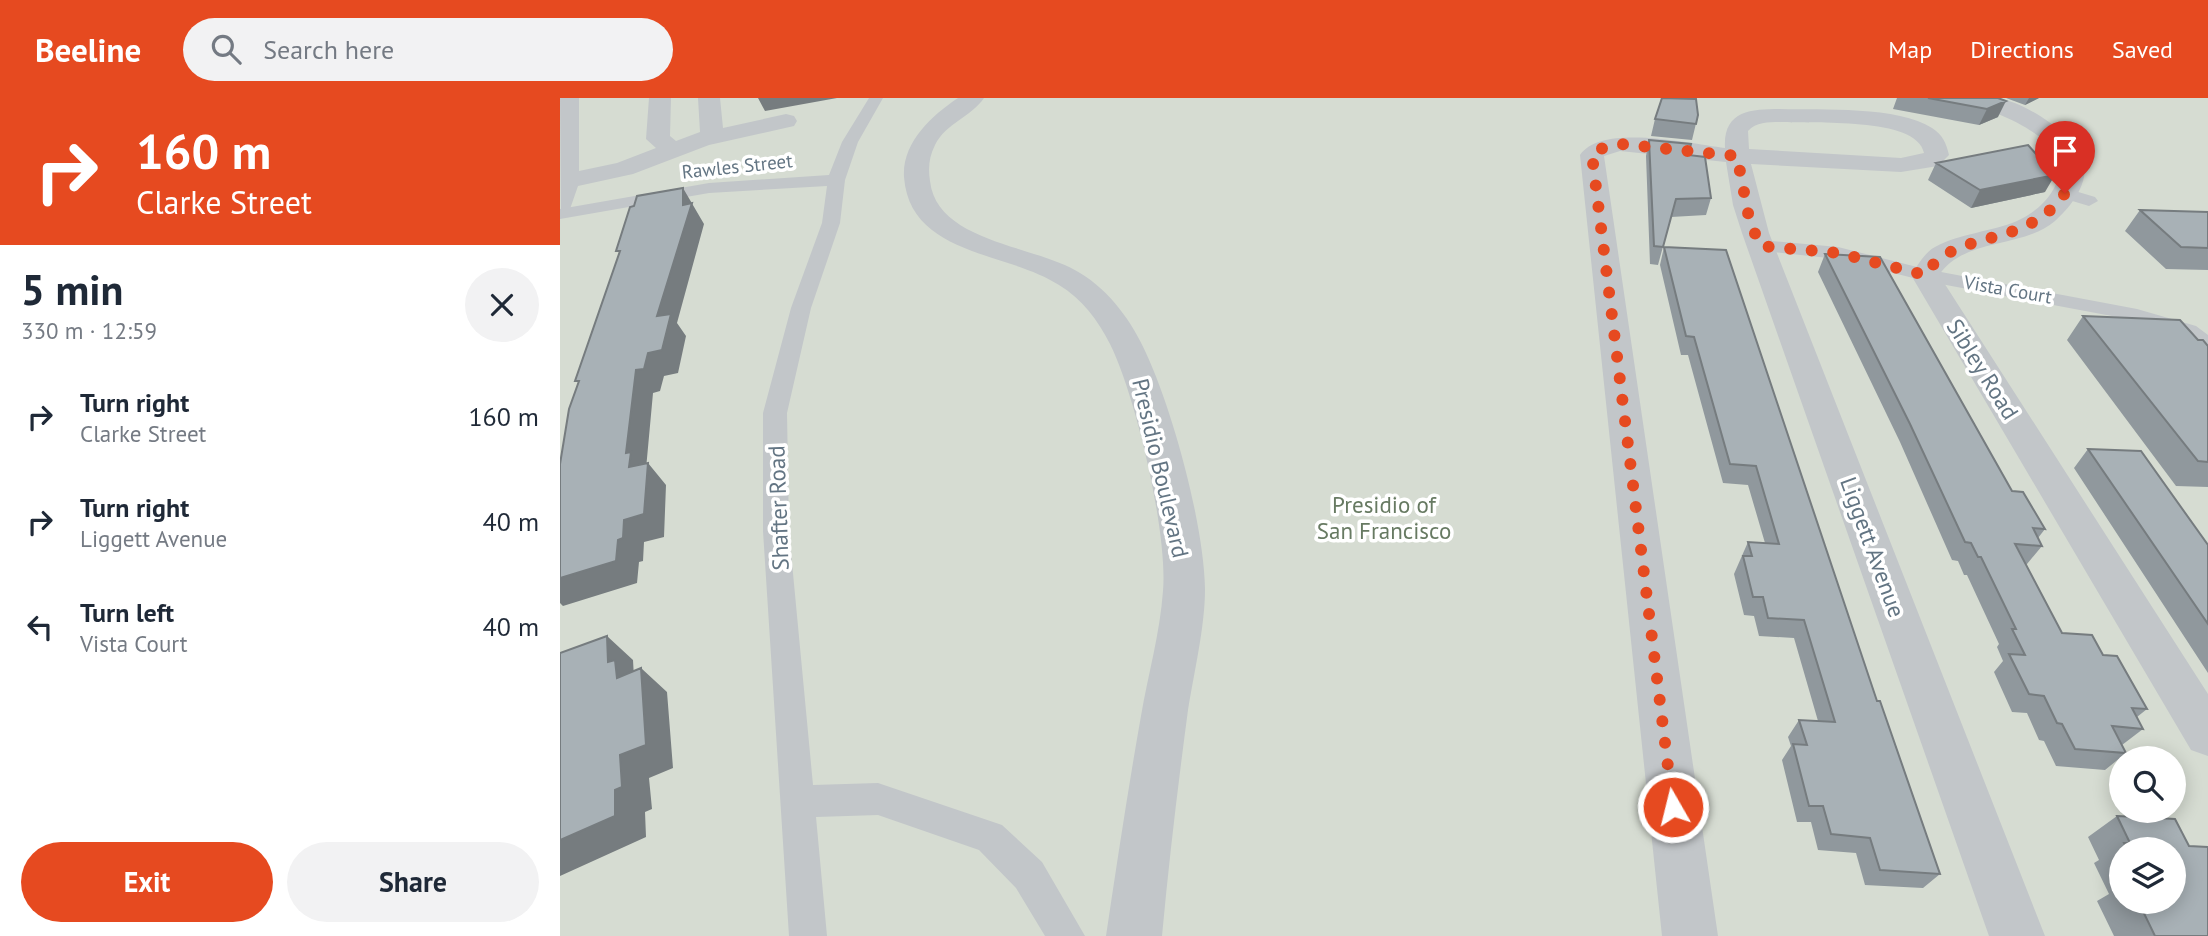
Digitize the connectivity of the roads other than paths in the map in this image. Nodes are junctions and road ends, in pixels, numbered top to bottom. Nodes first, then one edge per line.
1 (568, 98) edge
2 (660, 98) edge
3 (709, 98) edge
4 (876, 98) edge
5 (973, 98) edge
6 (1976, 98) edge
7 (1822, 108) edge
8 (786, 121) dead end
9 (712, 136) junction
10 (673, 149) junction
11 (1737, 156) junction
12 (836, 180) junction
13 (566, 181) junction
14 (560, 206) edge
15 (560, 214) edge
16 (1761, 246) junction
17 (1925, 275) junction
18 (2208, 345) edge
19 (2208, 736) edge
20 (798, 802) junction
21 (808, 936) edge
22 (1066, 936) edge
23 (1134, 936) edge
24 (1690, 936) edge
25 (2017, 936) edge

1 - 13 street
2 - 10 street
3 - 9 street
4 - 12 lane, Shafter Road
5 - 23 street, Presidio Boulevard
6 - 17 street
7 - 11 street, Liggett Avenue
7 - 11 street, Liggett Avenue
8 - 9 street
9 - 10 street
10 - 13 street
11 - 16 street, Liggett Avenue
11 - 24 street
12 - 15 lane, Rawles Street
12 - 20 lane, Shafter Road
13 - 14 street
16 - 17 lane, Vista Court
16 - 25 street, Liggett Avenue
17 - 18 lane, Vista Court
17 - 19 street, Sibley Road
20 - 21 lane, Shafter Road
20 - 22 lane

